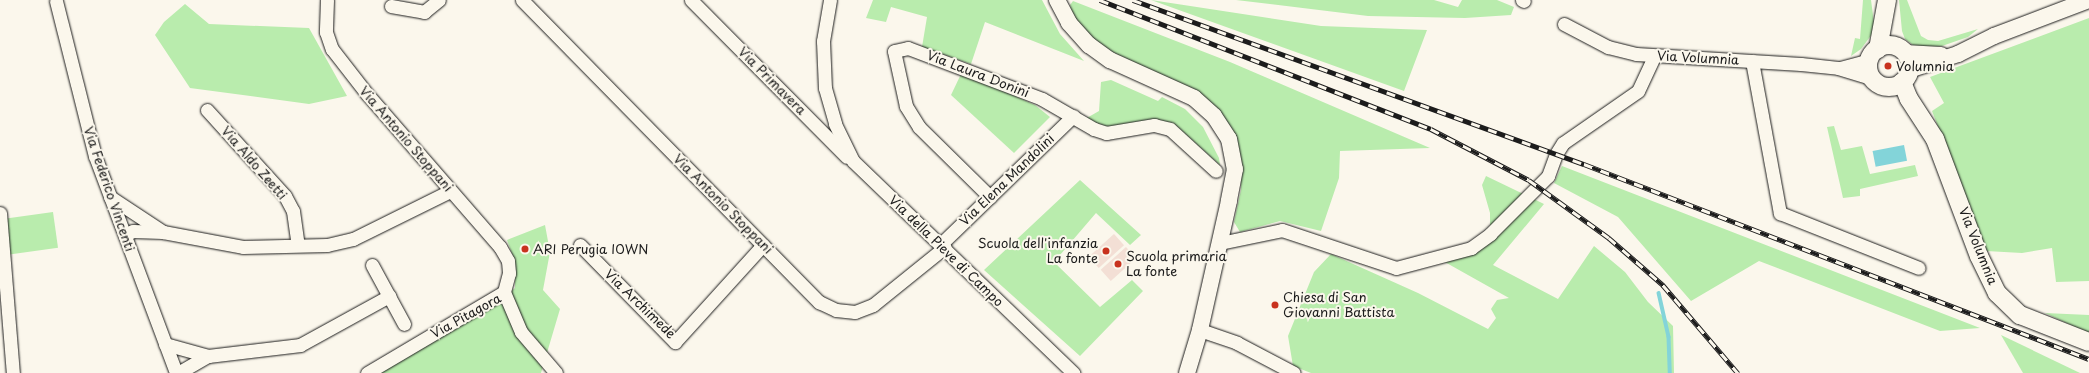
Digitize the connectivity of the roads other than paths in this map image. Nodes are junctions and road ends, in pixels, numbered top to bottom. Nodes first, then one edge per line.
1 (327, 0) edge
2 (439, 0) edge
3 (522, 0) edge
4 (691, 0) edge
5 (830, 0) edge
6 (1056, 0) edge
7 (2089, 0) edge
8 (56, 1) edge
9 (1887, 2) edge
10 (391, 6) dead end
11 (1564, 24) dead end
12 (1901, 50) junction
13 (1874, 54) junction
14 (1958, 54) junction
15 (1654, 56) junction
16 (1752, 61) junction
17 (1838, 68) junction
18 (1906, 76) junction
19 (1879, 83) junction
20 (207, 110) dead end
21 (1073, 116) junction
22 (1926, 124) junction
23 (853, 161) junction
24 (1216, 171) dead end
25 (450, 191) junction
26 (109, 196) junction
27 (990, 197) junction
28 (0, 213) edge
29 (163, 232) junction
30 (125, 235) junction
31 (1220, 243) junction
32 (298, 245) junction
33 (580, 245) dead end
34 (763, 245) junction
35 (943, 246) junction
36 (372, 265) dead end
37 (1919, 268) dead end
38 (504, 292) junction
39 (389, 296) junction
40 (404, 324) dead end
41 (1200, 330) junction
42 (2089, 342) edge
43 (165, 344) junction
44 (208, 356) junction
45 (1287, 372) edge
46 (13, 373) edge
47 (177, 373) edge
48 (366, 373) edge
49 (555, 373) edge
50 (1073, 373) edge
51 (1187, 373) edge

1 - 25 street, Via Antonio Stoppani
2 - 10 street
3 - 34 street, Via Antonio Stoppani
4 - 23 street, Via Primavera
5 - 23 street, Via della Pieve di Campo
6 - 31 street
7 - 14 street
8 - 26 street, Via Federico Vincenti
9 - 12 main road
9 - 13 main road
11 - 15 street, Via Volumnia
12 - 13 main road
12 - 14 street
12 - 18 main road
13 - 17 street, Via Volumnia
13 - 19 main road
14 - 18 street
15 - 16 street, Via Volumnia
15 - 31 street
16 - 17 street, Via Volumnia
16 - 37 street
17 - 19 street, Via Volumnia
18 - 19 main road
18 - 22 main road, Via Volumnia
19 - 22 main road, Via Volumnia
20 - 32 street, Via Aldo Zeetti
21 - 24 street, Via Laura Donini
21 - 27 street, Via Elena Mandolini
21 - 27 street, Via Laura Donini
22 - 42 main road, Via Volumnia
23 - 35 street, Via della Pieve di Campo
25 - 32 street
25 - 38 street, Via Antonio Stoppani
26 - 29 street
26 - 30 street, Via Federico Vincenti
27 - 35 street, Via Elena Mandolini
28 - 46 street
29 - 30 street
29 - 32 street
30 - 43 street, Via Federico Vincenti
31 - 41 street
33 - 34 street, Via Archimede
34 - 35 street, Via Antonio Stoppani
35 - 50 street, Via della Pieve di Campo
36 - 39 street
38 - 48 street, Via Pitagora
38 - 49 street, Via Pitagora
39 - 40 street
39 - 44 street
41 - 45 street
41 - 51 street
43 - 44 street
43 - 47 street, Via Federico Vincenti
44 - 47 street

